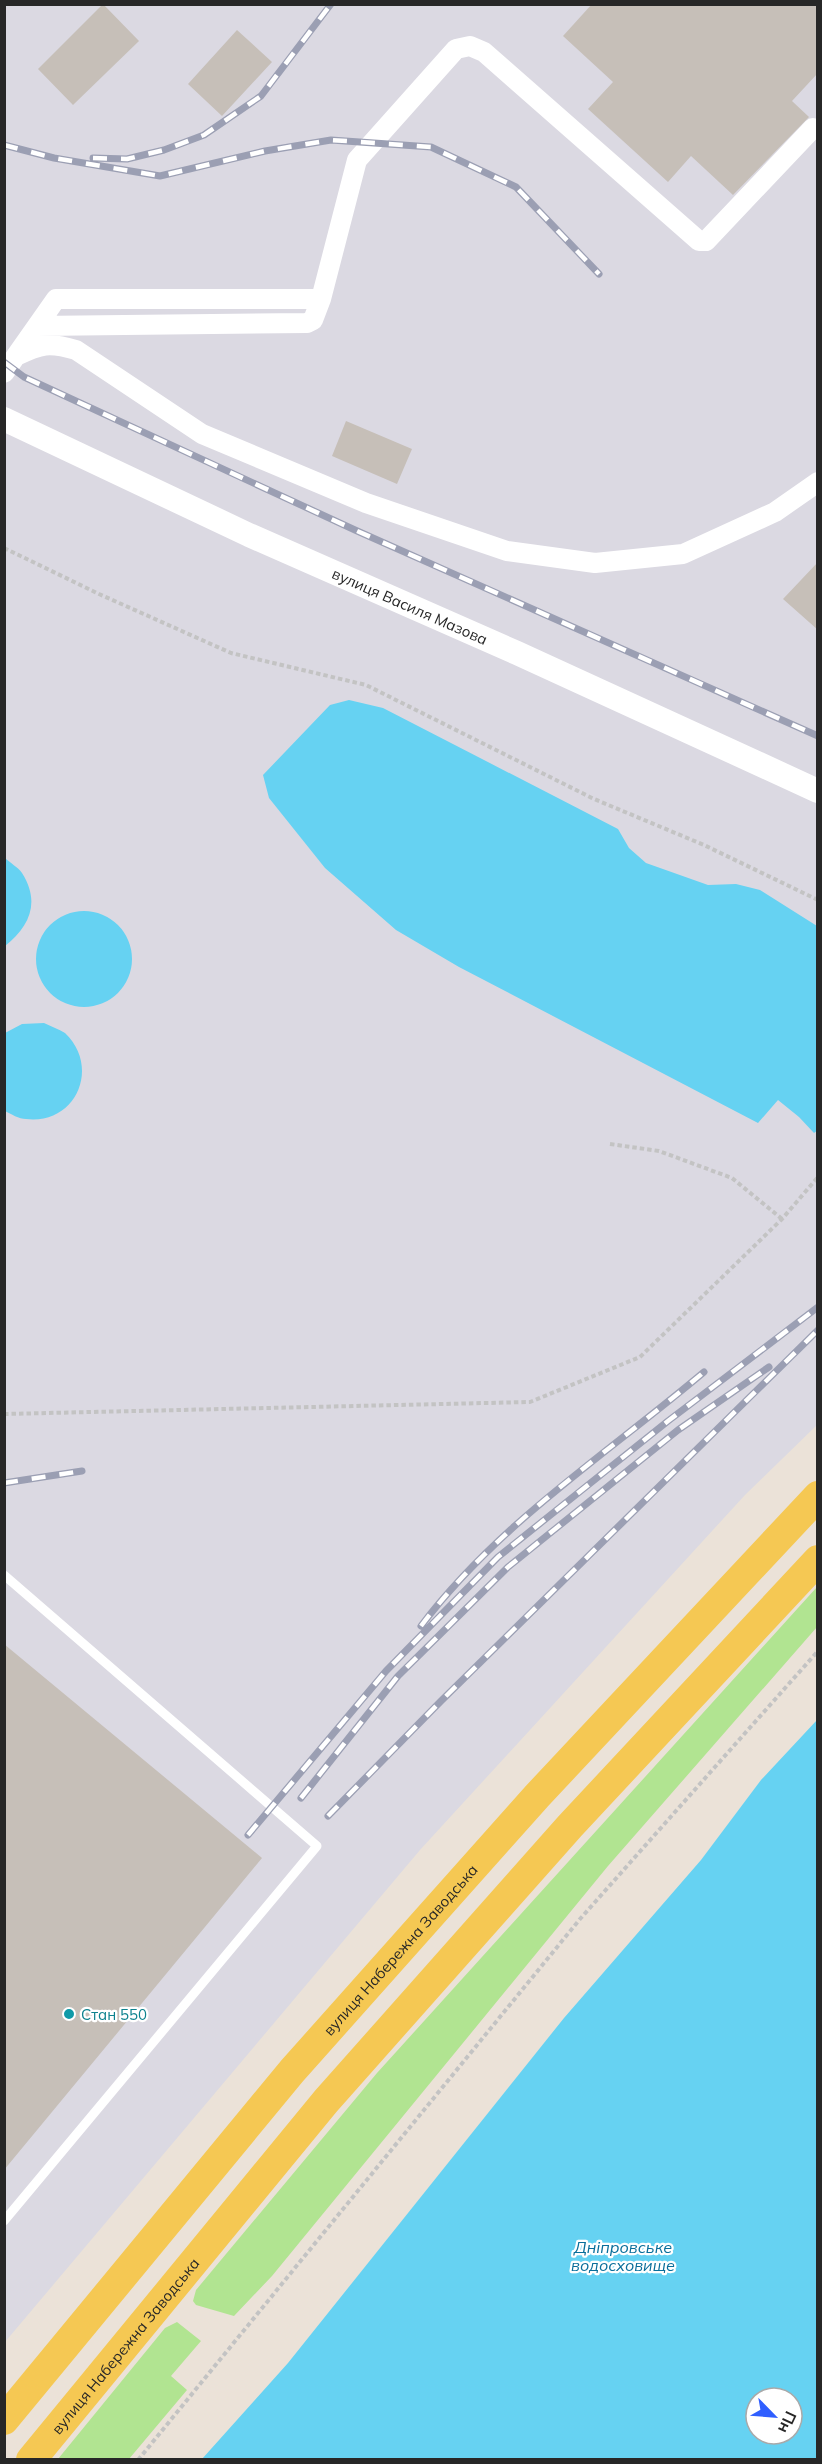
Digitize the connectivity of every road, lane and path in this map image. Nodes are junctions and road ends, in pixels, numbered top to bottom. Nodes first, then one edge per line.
1 (813, 128) dead end
2 (321, 300) junction
3 (38, 326) junction
4 (16, 356) junction
5 (4, 373) edge
6 (4, 419) edge
7 (818, 482) edge
8 (4, 548) edge
9 (818, 791) edge
10 (818, 900) edge
11 (610, 1144) dead end
12 (818, 1177) edge
13 (782, 1219) junction
14 (4, 1414) edge
15 (818, 1496) edge
16 (818, 1560) edge
17 (4, 1575) edge
18 (818, 1651) edge
19 (4, 2221) edge
20 (4, 2421) edge
21 (31, 2460) edge
22 (138, 2460) edge

1 - 2 street
2 - 3 street
2 - 3 street
3 - 4 street
4 - 5 street
4 - 7 street
6 - 9 street, вулиця Василя Мазова
8 - 10 path
11 - 13 path
12 - 13 path
13 - 14 path
15 - 20 main road, вулиця Набережна Заводська
16 - 21 main road, вулиця Набережна Заводська
17 - 19 lane
18 - 22 path

